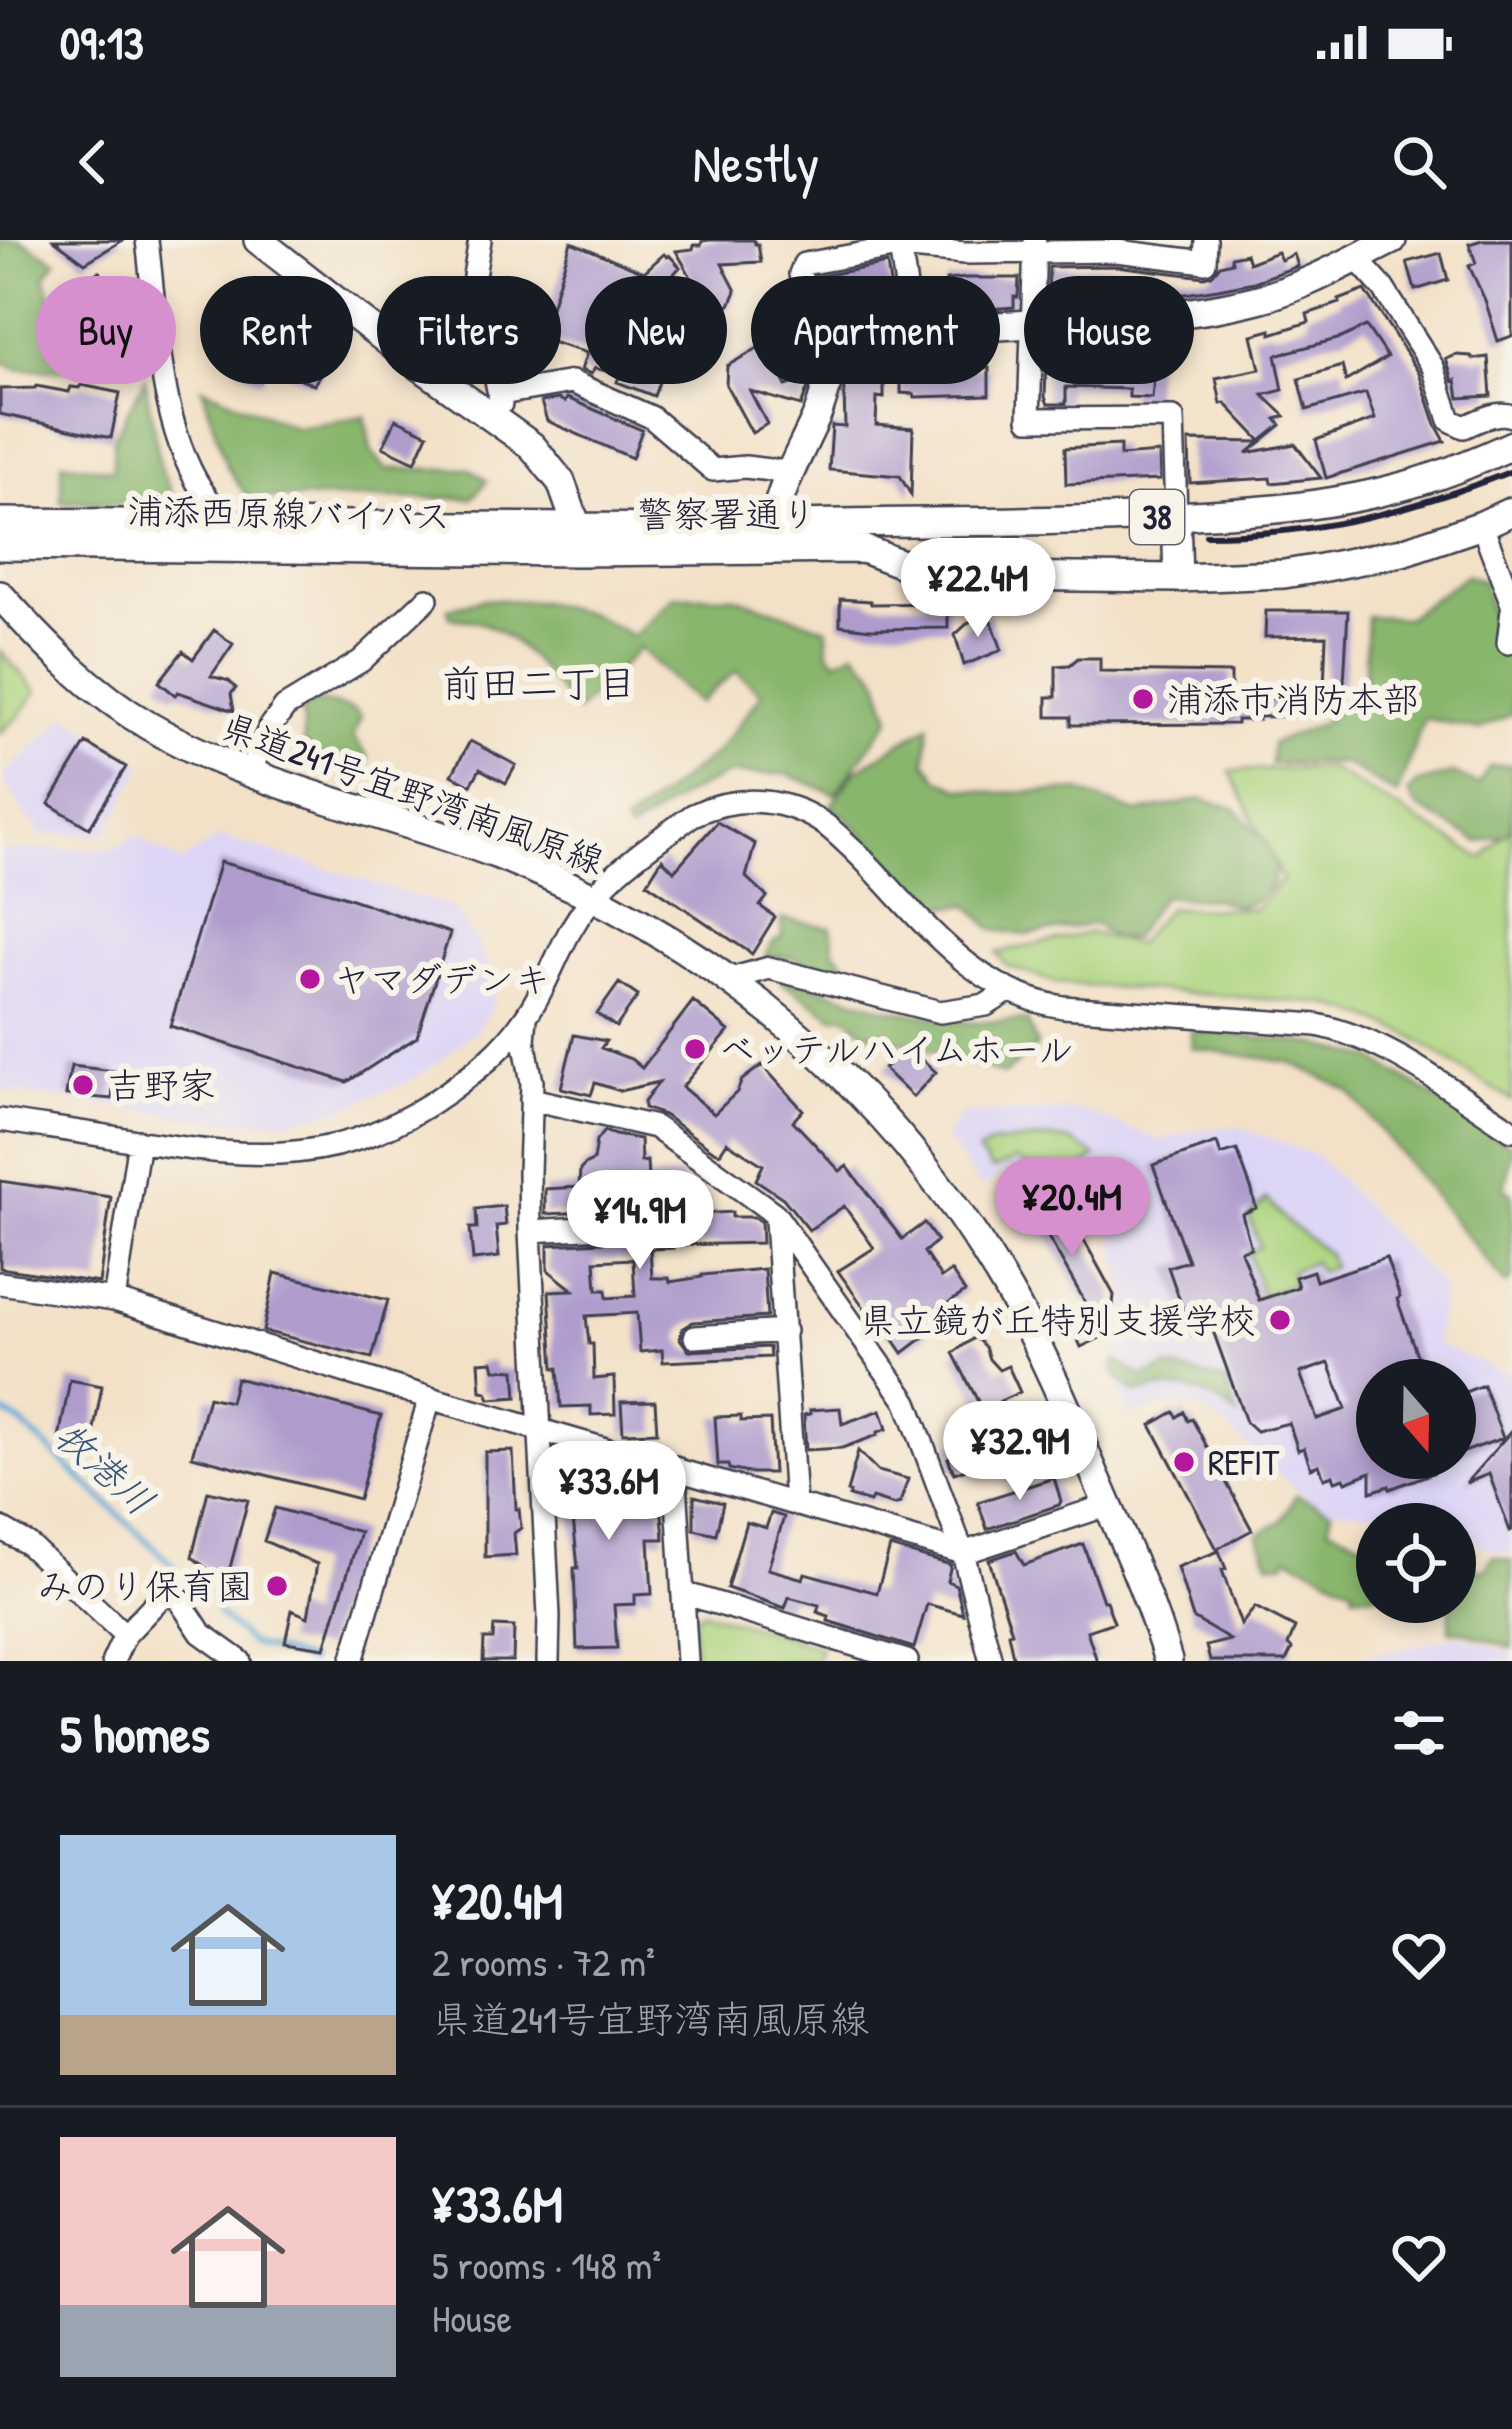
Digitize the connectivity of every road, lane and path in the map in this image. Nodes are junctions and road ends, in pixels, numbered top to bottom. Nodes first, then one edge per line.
1 (147, 240) edge
2 (258, 240) edge
3 (480, 240) edge
4 (1206, 240) edge
5 (1392, 240) edge
6 (899, 244) edge
7 (1035, 247) edge
8 (1356, 258) junction
9 (801, 276) edge
10 (904, 276) edge
11 (1194, 310) edge
12 (830, 384) edge
13 (1030, 384) edge
14 (499, 407) junction
15 (1512, 416) edge
16 (1512, 445) edge
17 (788, 472) junction
18 (209, 500) dead end
19 (1512, 511) edge
20 (1175, 516) junction
21 (0, 523) edge
22 (774, 523) junction
23 (1482, 525) junction
24 (33, 534) junction
25 (578, 540) junction
26 (0, 546) edge
27 (1178, 578) junction
28 (0, 595) edge
29 (427, 599) dead end
30 (1512, 607) edge
31 (1508, 643) dead end
32 (250, 772) junction
33 (593, 896) junction
34 (730, 979) junction
35 (1007, 992) junction
36 (526, 1018) junction
37 (480, 1067) junction
38 (531, 1099) junction
39 (0, 1120) edge
40 (1512, 1130) edge
41 (139, 1141) junction
42 (775, 1214) junction
43 (637, 1226) dead end
44 (530, 1231) junction
45 (0, 1283) edge
46 (114, 1300) junction
47 (784, 1331) junction
48 (695, 1337) dead end
49 (430, 1398) junction
50 (541, 1428) junction
51 (675, 1467) junction
52 (795, 1503) junction
53 (1108, 1505) junction
54 (0, 1528) edge
55 (964, 1553) junction
56 (683, 1593) junction
57 (125, 1635) junction
58 (113, 1661) edge
59 (240, 1661) edge
60 (352, 1661) edge
61 (548, 1661) edge
62 (686, 1661) edge
63 (907, 1661) edge
64 (991, 1661) edge
65 (1168, 1661) edge

1 - 18 street
2 - 14 main road
3 - 14 street
4 - 7 street
5 - 8 main road
6 - 7 street
6 - 9 street
6 - 10 street
8 - 11 main road
8 - 15 street
12 - 17 main road
13 - 20 street
14 - 17 street
14 - 25 main road
16 - 20 main road, 警察署通り / 38
17 - 22 main road
19 - 23 main road, 警察署通り / 38
20 - 22 main road, 警察署通り / 38
20 - 27 main road
21 - 24 main road, 浦添西原線バイパス / 38
22 - 25 main road, 警察署通り / 38
23 - 27 main road, 警察署通り / 38
23 - 30 street
24 - 25 main road, 浦添西原線バイパス / 38
24 - 26 main road, 浦添西原線バイパス / 38
25 - 27 main road, 警察署通り / 38
28 - 32 main road, 県道241号宜野湾南風原線
29 - 32 street
30 - 31 street
32 - 33 main road, 県道241号宜野湾南風原線
33 - 34 main road, 県道241号宜野湾南風原線
33 - 35 street
33 - 36 street
34 - 35 street
34 - 53 main road, 県道241号宜野湾南風原線
35 - 40 street
36 - 37 street
36 - 38 street
37 - 38 street
37 - 41 street
38 - 42 street
38 - 44 street
39 - 41 street
41 - 46 street
42 - 47 street
42 - 55 street
43 - 44 street
44 - 50 street
45 - 46 street
46 - 49 street
47 - 48 street
47 - 52 street
49 - 50 street
49 - 60 street
50 - 51 street
50 - 61 street
51 - 52 street
51 - 56 street
52 - 55 street
53 - 55 street
53 - 65 main road, 県道241号宜野湾南風原線
54 - 57 street
55 - 64 street
56 - 62 street
56 - 63 street
57 - 58 street
57 - 59 street

